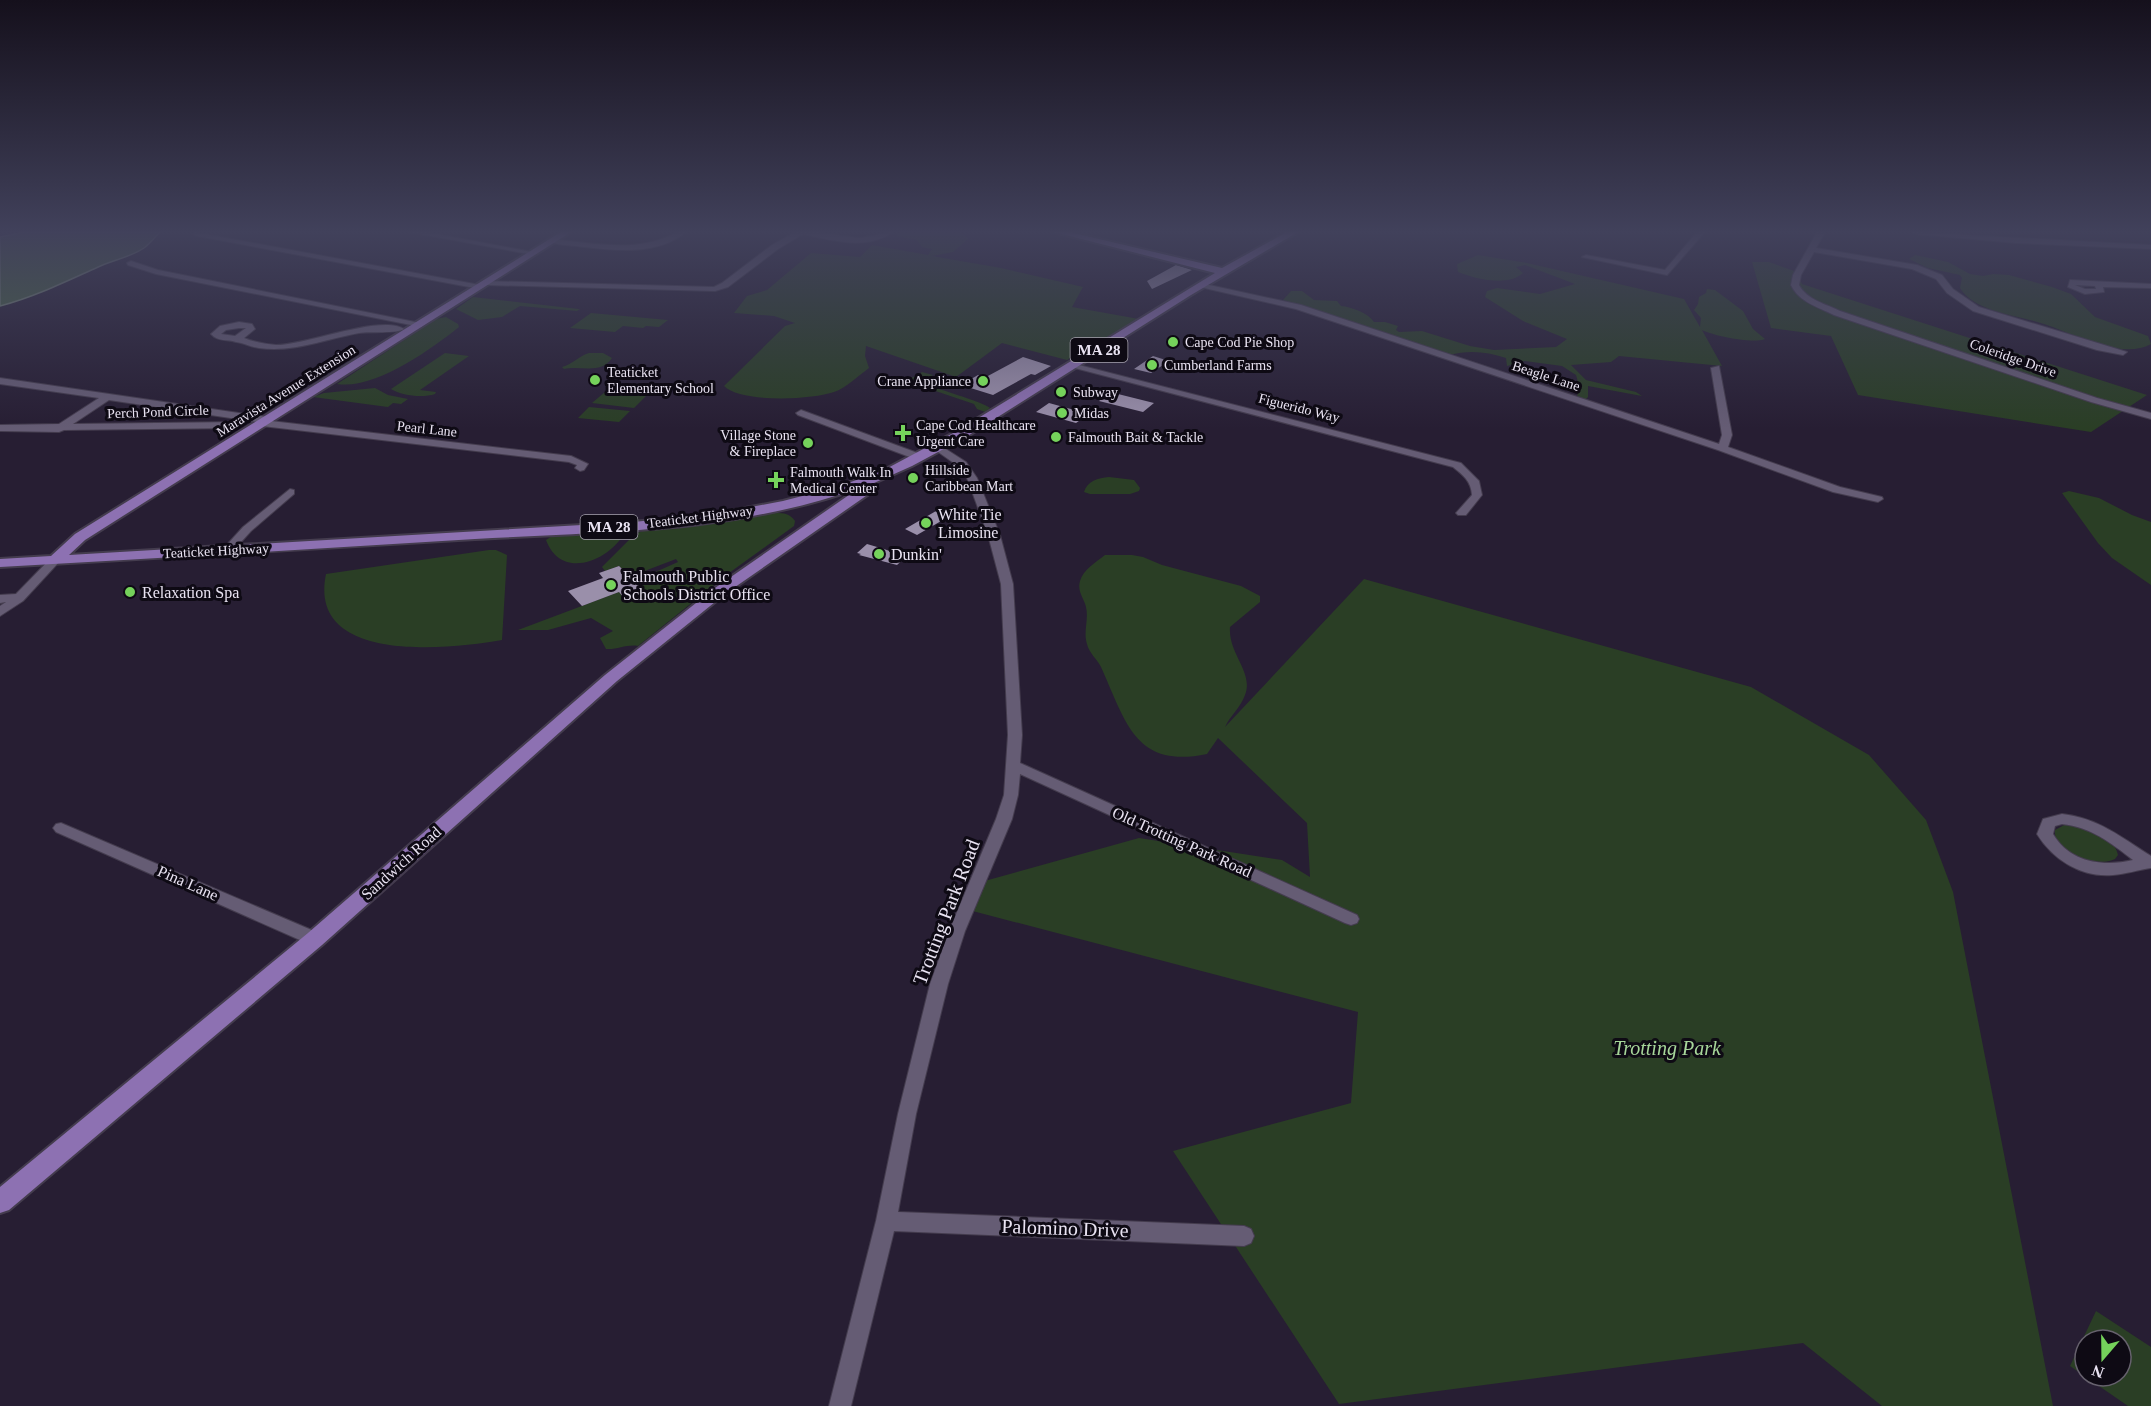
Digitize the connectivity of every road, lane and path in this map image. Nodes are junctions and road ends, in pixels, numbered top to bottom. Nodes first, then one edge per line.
1 (277, 298) edge
2 (463, 298) edge
3 (1183, 298) edge
4 (1255, 298) edge
5 (1807, 298) edge
6 (1960, 298) edge
7 (416, 327) junction
8 (237, 339) dead end
9 (2123, 352) dead end
10 (1074, 365) junction
11 (1716, 368) dead end
12 (0, 381) edge
13 (107, 397) junction
14 (801, 413) dead end
15 (2151, 416) edge
16 (262, 423) junction
17 (0, 428) edge
18 (59, 429) junction
19 (938, 447) junction
20 (1722, 448) junction
21 (919, 458) junction
22 (903, 466) junction
23 (580, 468) dead end
24 (290, 492) dead end
25 (814, 498) junction
26 (1878, 500) dead end
27 (792, 503) junction
28 (1462, 513) dead end
29 (827, 516) junction
30 (806, 529) junction
31 (228, 550) junction
32 (55, 560) junction
33 (0, 563) edge
34 (20, 597) junction
35 (0, 599) edge
36 (0, 612) edge
37 (1013, 765) junction
38 (60, 828) dead end
39 (2151, 863) edge
40 (1351, 919) dead end
41 (315, 939) junction
42 (0, 1202) edge
43 (886, 1221) junction
44 (1244, 1236) dead end
45 (840, 1406) edge

1 - 7 street
2 - 7 main road, Maravista Avenue Extension
3 - 10 main road, Teaticket Highway / MA 28
4 - 20 street, Beagle Lane
5 - 15 street, Coleridge Drive
6 - 9 street
7 - 8 street
7 - 16 main road, Maravista Avenue Extension
10 - 19 main road, Teaticket Highway / MA 28
10 - 28 street, Figuerido Way
11 - 20 street
12 - 13 street, Perch Pond Circle
13 - 16 street, Perch Pond Circle
13 - 18 street, Perch Pond Circle
14 - 21 street
16 - 18 street, Perch Pond Circle
16 - 23 street, Pearl Lane
16 - 32 main road, Maravista Avenue Extension
17 - 18 street, Perch Pond Circle
19 - 21 main road, Teaticket Highway / MA 28
19 - 37 street, Trotting Park Road
20 - 26 street, Beagle Lane
21 - 22 main road, Teaticket Highway / MA 28
22 - 25 main road, Teaticket Highway / MA 28
22 - 29 main road, Sandwich Road
24 - 31 street
25 - 27 main road, Teaticket Highway / MA 28
25 - 29 main road
27 - 30 main road
27 - 31 main road, Teaticket Highway / MA 28
29 - 30 main road, Sandwich Road
30 - 41 main road, Sandwich Road
31 - 32 main road, Teaticket Highway / MA 28
32 - 33 main road, Teaticket Highway / MA 28
32 - 34 street
34 - 35 street
34 - 36 street
37 - 40 street, Old Trotting Park Road
37 - 43 street, Trotting Park Road
38 - 41 street, Pina Lane
39 - 39 street
41 - 42 main road, Sandwich Road
43 - 44 street, Palomino Drive
43 - 45 street, Trotting Park Road

